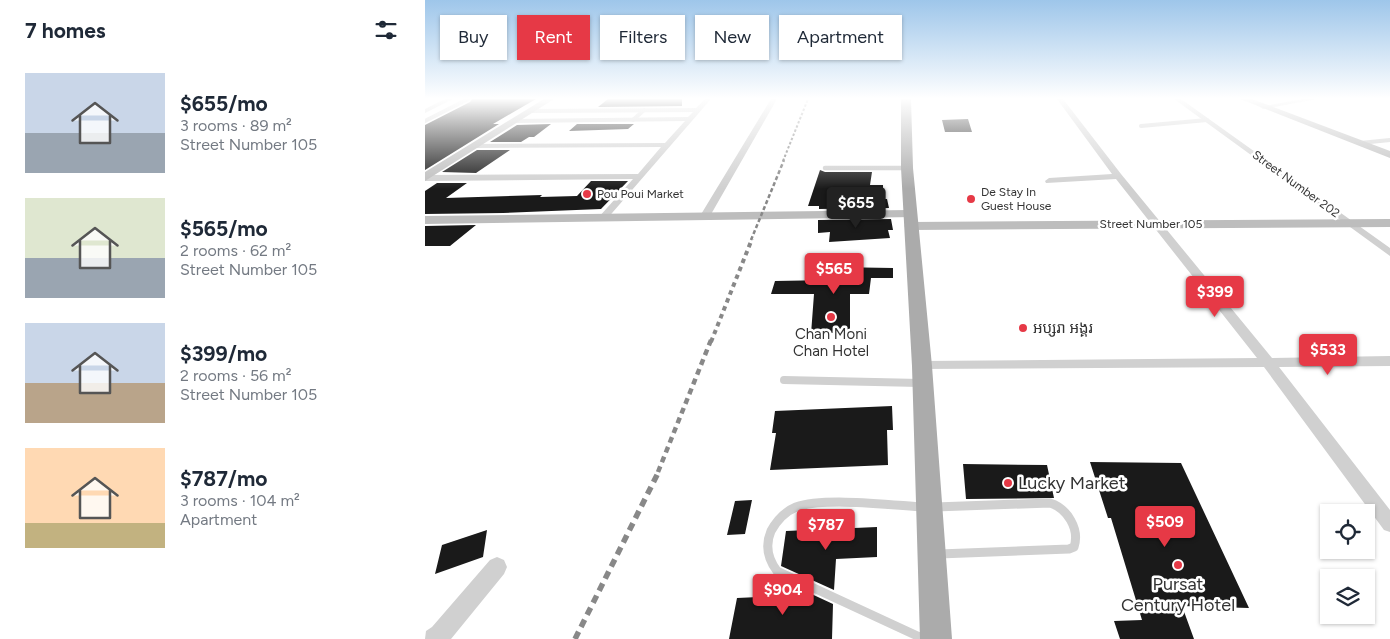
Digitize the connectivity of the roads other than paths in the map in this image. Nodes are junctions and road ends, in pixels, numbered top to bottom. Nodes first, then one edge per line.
1 (502, 129) edge
2 (682, 129) edge
3 (756, 129) edge
4 (906, 129) edge
5 (1082, 129) edge
6 (1219, 129) edge
7 (1320, 129) edge
8 (1390, 140) edge
9 (1360, 144) junction
10 (668, 145) junction
11 (475, 146) junction
12 (1390, 155) edge
13 (825, 168) dead end
14 (907, 168) junction
15 (640, 176) junction
16 (1118, 176) junction
17 (425, 178) edge
18 (1049, 181) dead end
19 (705, 216) junction
20 (603, 218) junction
21 (425, 220) edge
22 (911, 220) junction
23 (1351, 223) junction
24 (1390, 223) edge
25 (1158, 224) junction
26 (1390, 253) edge
27 (1390, 361) edge
28 (1268, 362) junction
29 (923, 374) junction
30 (784, 380) dead end
31 (929, 507) junction
32 (1390, 524) edge
33 (931, 554) junction
34 (497, 567) dead end
35 (434, 639) edge
36 (923, 639) edge
37 (936, 639) edge

1 - 11 street
2 - 10 street
3 - 19 street
4 - 14 main road
5 - 16 street
6 - 23 street, Street Number 202
7 - 9 street
8 - 9 lane
9 - 12 street
10 - 11 street
10 - 15 street
11 - 17 street
13 - 14 lane
14 - 22 main road
15 - 17 street
15 - 20 street
16 - 18 street
16 - 25 street
19 - 20 street, Street Number 105
19 - 22 street, Street Number 105
20 - 21 street, Street Number 105
22 - 25 street, Street Number 105
22 - 29 main road
23 - 24 street, Street Number 105
23 - 25 street, Street Number 105
23 - 26 street, Street Number 202
25 - 28 street
27 - 28 street
28 - 29 street
28 - 32 street
29 - 30 lane
29 - 31 main road
31 - 33 main road
31 - 33 lane
31 - 36 lane
33 - 37 main road
34 - 35 street

